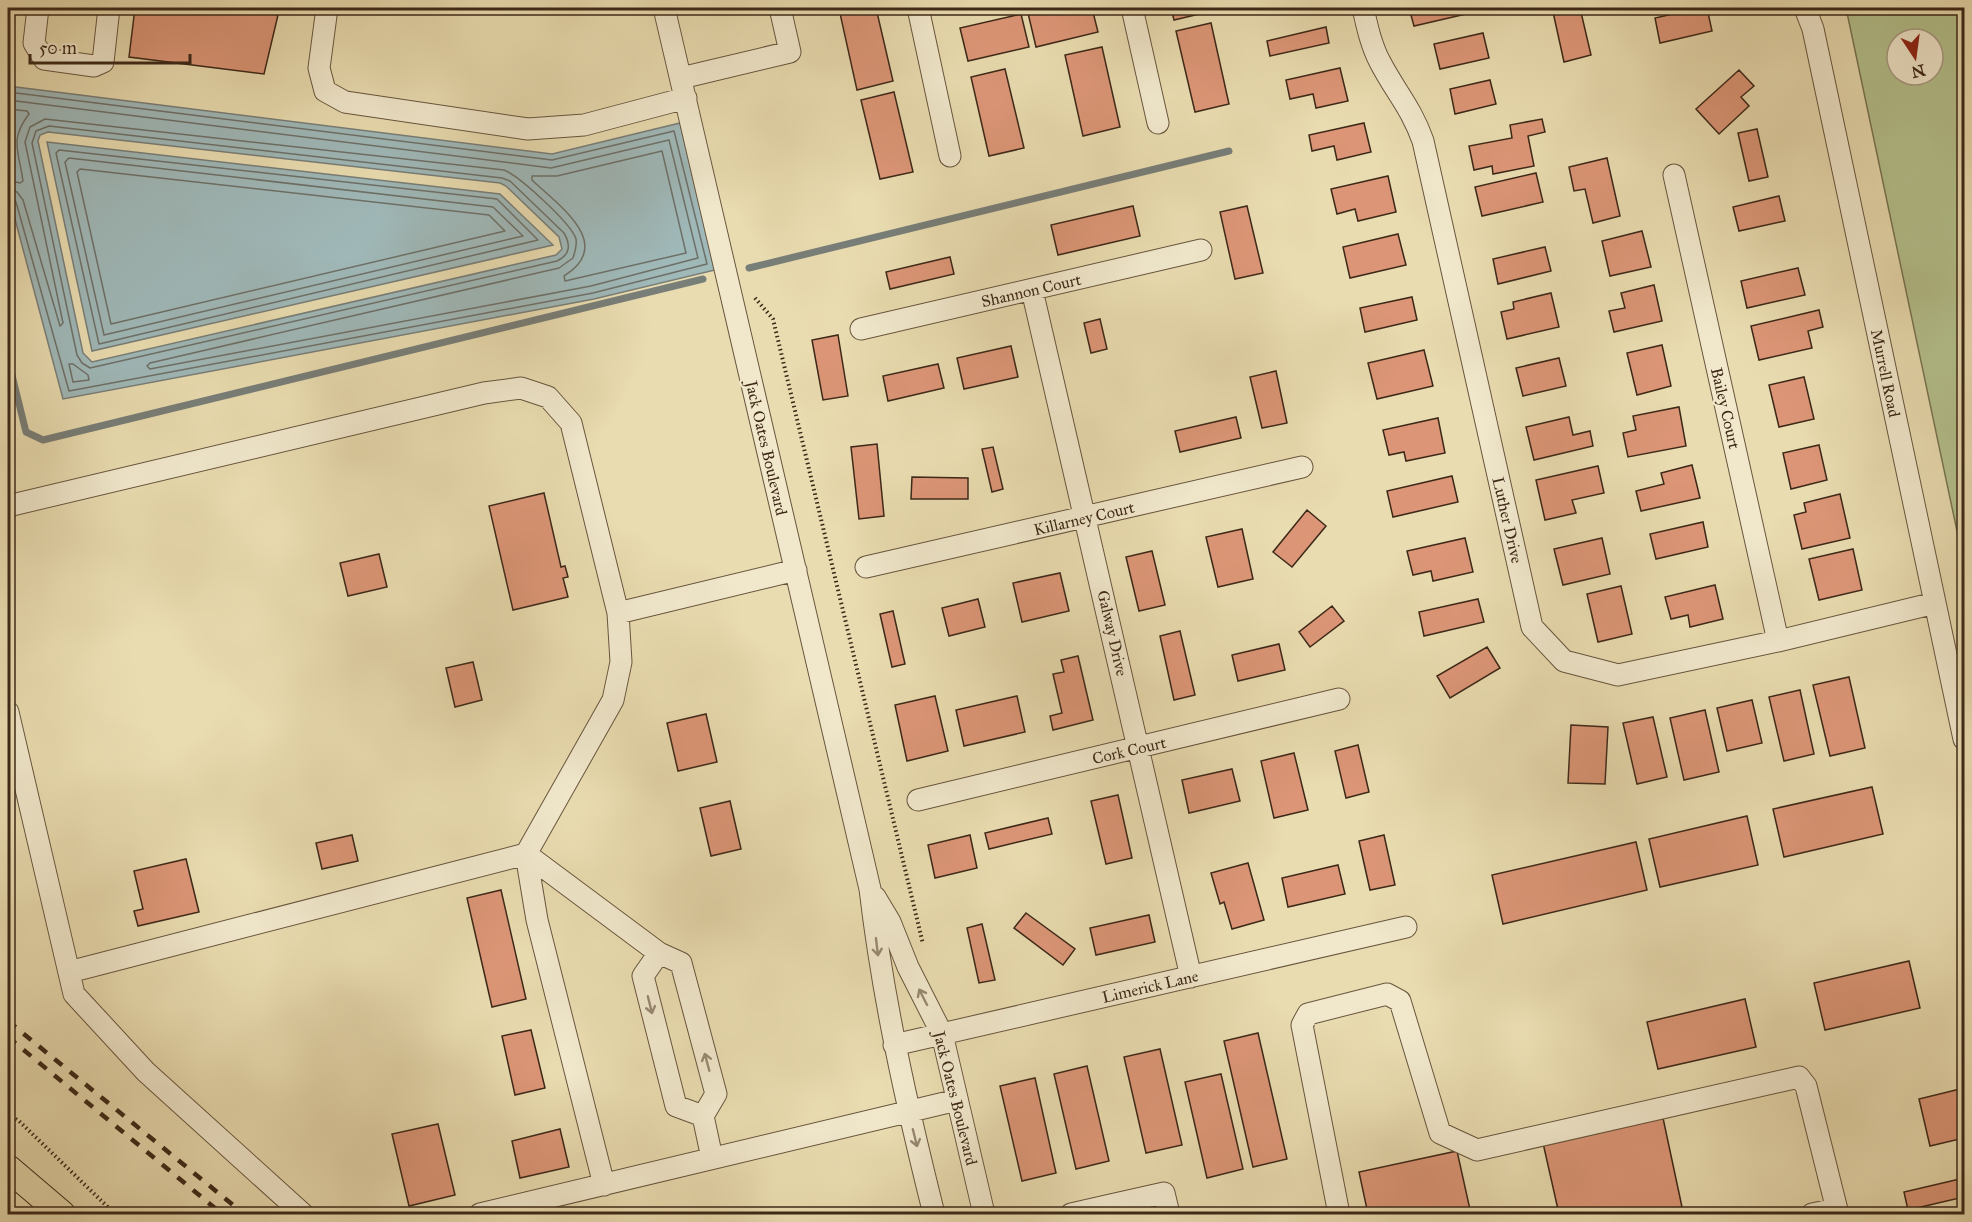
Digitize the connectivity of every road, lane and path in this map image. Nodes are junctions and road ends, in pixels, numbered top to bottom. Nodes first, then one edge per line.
1 (38, 8) edge
2 (110, 8) edge
3 (327, 8) edge
4 (664, 8) edge
5 (780, 8) edge
6 (918, 8) edge
7 (1132, 8) edge
8 (1363, 8) edge
9 (1805, 8) edge
10 (683, 88) junction
11 (1158, 123) dead end
12 (950, 156) dead end
13 (1674, 175) dead end
14 (1201, 249) dead end
15 (1032, 290) junction
16 (753, 294) dead end
17 (861, 329) dead end
18 (1302, 468) dead end
19 (8, 506) edge
20 (1087, 517) junction
21 (866, 567) dead end
22 (796, 570) junction
23 (1935, 603) junction
24 (618, 613) junction
25 (1779, 641) junction
26 (1339, 699) dead end
27 (8, 712) edge
28 (1965, 739) edge
29 (1140, 748) junction
30 (918, 800) dead end
31 (526, 854) junction
32 (870, 889) junction
33 (1406, 927) dead end
34 (659, 953) junction
35 (927, 955) dead end
36 (69, 972) junction
37 (1191, 977) junction
38 (942, 1034) junction
39 (894, 1045) junction
40 (957, 1100) junction
41 (908, 1111) junction
42 (8, 1114) edge
43 (703, 1116) junction
44 (712, 1158) junction
45 (8, 1168) edge
46 (604, 1185) junction
47 (1117, 1209) edge
48 (1837, 1212) edge
49 (62, 1215) edge
50 (115, 1215) edge
51 (303, 1215) edge
52 (480, 1215) edge
53 (934, 1215) edge
54 (984, 1215) edge
55 (1071, 1215) edge
56 (1169, 1215) edge
57 (1339, 1215) edge
58 (1812, 1215) edge

1 - 2 street
3 - 10 street
4 - 10 street, Jack Oates Boulevard
5 - 10 street
6 - 12 street
7 - 11 street
8 - 25 street, Luther Drive
9 - 23 street, Murrell Road
10 - 22 street, Jack Oates Boulevard
13 - 25 street, Bailey Court
14 - 15 street, Shannon Court
15 - 17 street, Shannon Court
15 - 20 street, Galway Drive
16 - 35 path
18 - 20 street, Killarney Court
19 - 24 street
20 - 21 street, Killarney Court
20 - 29 street, Galway Drive
22 - 24 street
22 - 32 street, Jack Oates Boulevard
23 - 25 street, Luther Drive
23 - 28 street, Murrell Road
24 - 31 street
26 - 29 street, Cork Court
27 - 36 street
29 - 30 street, Cork Court
29 - 37 street, Galway Drive
31 - 34 street
31 - 36 street
31 - 46 street
38 -> 32 street, Jack Oates Boulevard
32 -> 39 street, Jack Oates Boulevard
33 - 37 street, Limerick Lane
43 -> 34 street
34 -> 43 street
36 - 51 street
37 - 38 street, Limerick Lane
38 - 39 street, Limerick Lane
38 - 40 street, Jack Oates Boulevard
39 - 41 street, Jack Oates Boulevard
40 - 41 street
40 - 54 street, Jack Oates Boulevard
41 - 44 street
41 -> 53 street, Jack Oates Boulevard
42 - 50 path
43 - 44 street
44 - 46 street
45 - 49 main road
46 - 52 street
47 - 55 street
47 - 56 street
48 - 57 street
48 - 58 street

